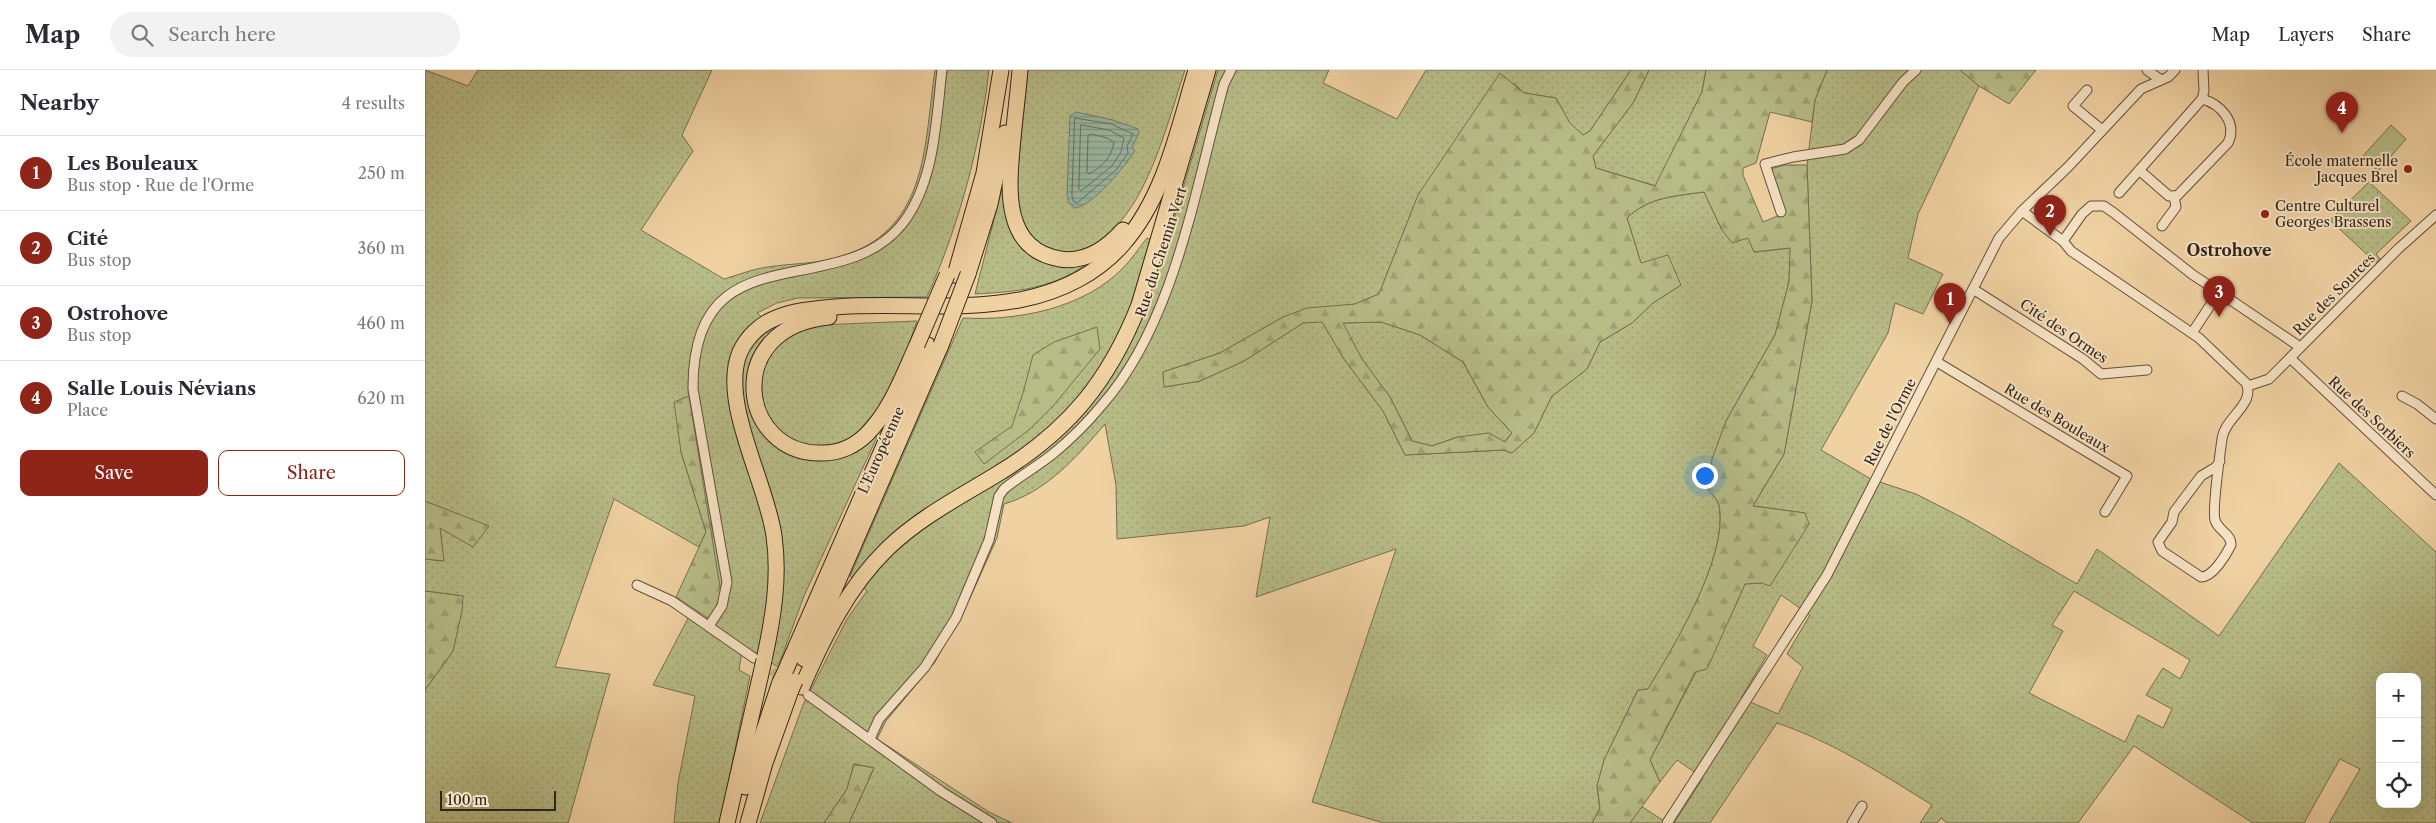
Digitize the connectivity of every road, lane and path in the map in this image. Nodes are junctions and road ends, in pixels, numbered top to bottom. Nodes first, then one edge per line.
1 (942, 70) edge
2 (1001, 70) edge
3 (1013, 70) edge
4 (1020, 70) edge
5 (1196, 70) edge
6 (1207, 70) edge
7 (1231, 70) edge
8 (1916, 70) edge
9 (2147, 70) edge
10 (2175, 70) edge
11 (2203, 70) edge
12 (2161, 80) junction
13 (2087, 90) dead end
14 (2201, 99) junction
15 (2102, 130) junction
16 (2139, 170) junction
17 (2119, 193) dead end
18 (2174, 196) junction
19 (2022, 211) junction
20 (1781, 212) dead end
21 (2436, 215) edge
22 (2161, 226) dead end
23 (2063, 241) junction
24 (957, 275) junction
25 (1973, 288) junction
26 (2219, 292) junction
27 (2193, 333) junction
28 (929, 345) junction
29 (2300, 347) junction
30 (2290, 358) junction
31 (1937, 362) junction
32 (2147, 370) dead end
33 (2248, 386) junction
34 (2402, 396) dead end
35 (2436, 419) edge
36 (2220, 461) junction
37 (2436, 495) edge
38 (2105, 512) dead end
39 (637, 585) dead end
40 (709, 626) junction
41 (760, 662) junction
42 (794, 686) junction
43 (870, 739) junction
44 (1862, 806) dead end
45 (727, 823) edge
46 (735, 823) edge
47 (749, 823) edge
48 (992, 823) edge
49 (1667, 823) edge
50 (1851, 823) edge

1 - 40 street
2 - 24 highway
3 - 24 highway, L'Européenne
4 - 5 highway
5 - 41 highway
6 - 28 highway
6 - 42 highway
7 - 43 street, Rue du Chemin Vert
8 - 20 street
9 - 12 street
10 - 12 street, Rue de l'Orme
11 - 14 street
12 - 15 street, Rue de l'Orme
13 - 15 street
14 - 16 street
14 - 18 street
15 - 19 street, Rue de l'Orme
16 - 17 street
16 - 18 street
18 - 22 street
19 - 23 street
19 - 25 street, Rue de l'Orme
21 - 29 street, Rue des Sources
23 - 26 street
23 - 27 street
24 - 28 highway, L'Européenne, bridge
24 - 28 highway, bridge
25 - 31 street, Rue de l'Orme
25 - 32 street, Cité des Ormes
26 - 27 street
26 - 29 street
27 - 33 street
28 - 42 highway, L'Européenne
29 - 30 street, Rue des Sources
30 - 33 street, Rue des Sources
30 - 37 street, Rue des Sorbiers
31 - 38 street, Rue des Bouleaux
31 - 49 street, Rue de l'Orme
33 - 36 street
34 - 35 street
36 - 36 street
39 - 40 street
40 - 41 street
41 - 45 highway
42 - 43 street
42 - 46 highway, L'Européenne
42 - 47 highway, L'Européenne
43 - 48 street
44 - 50 street

